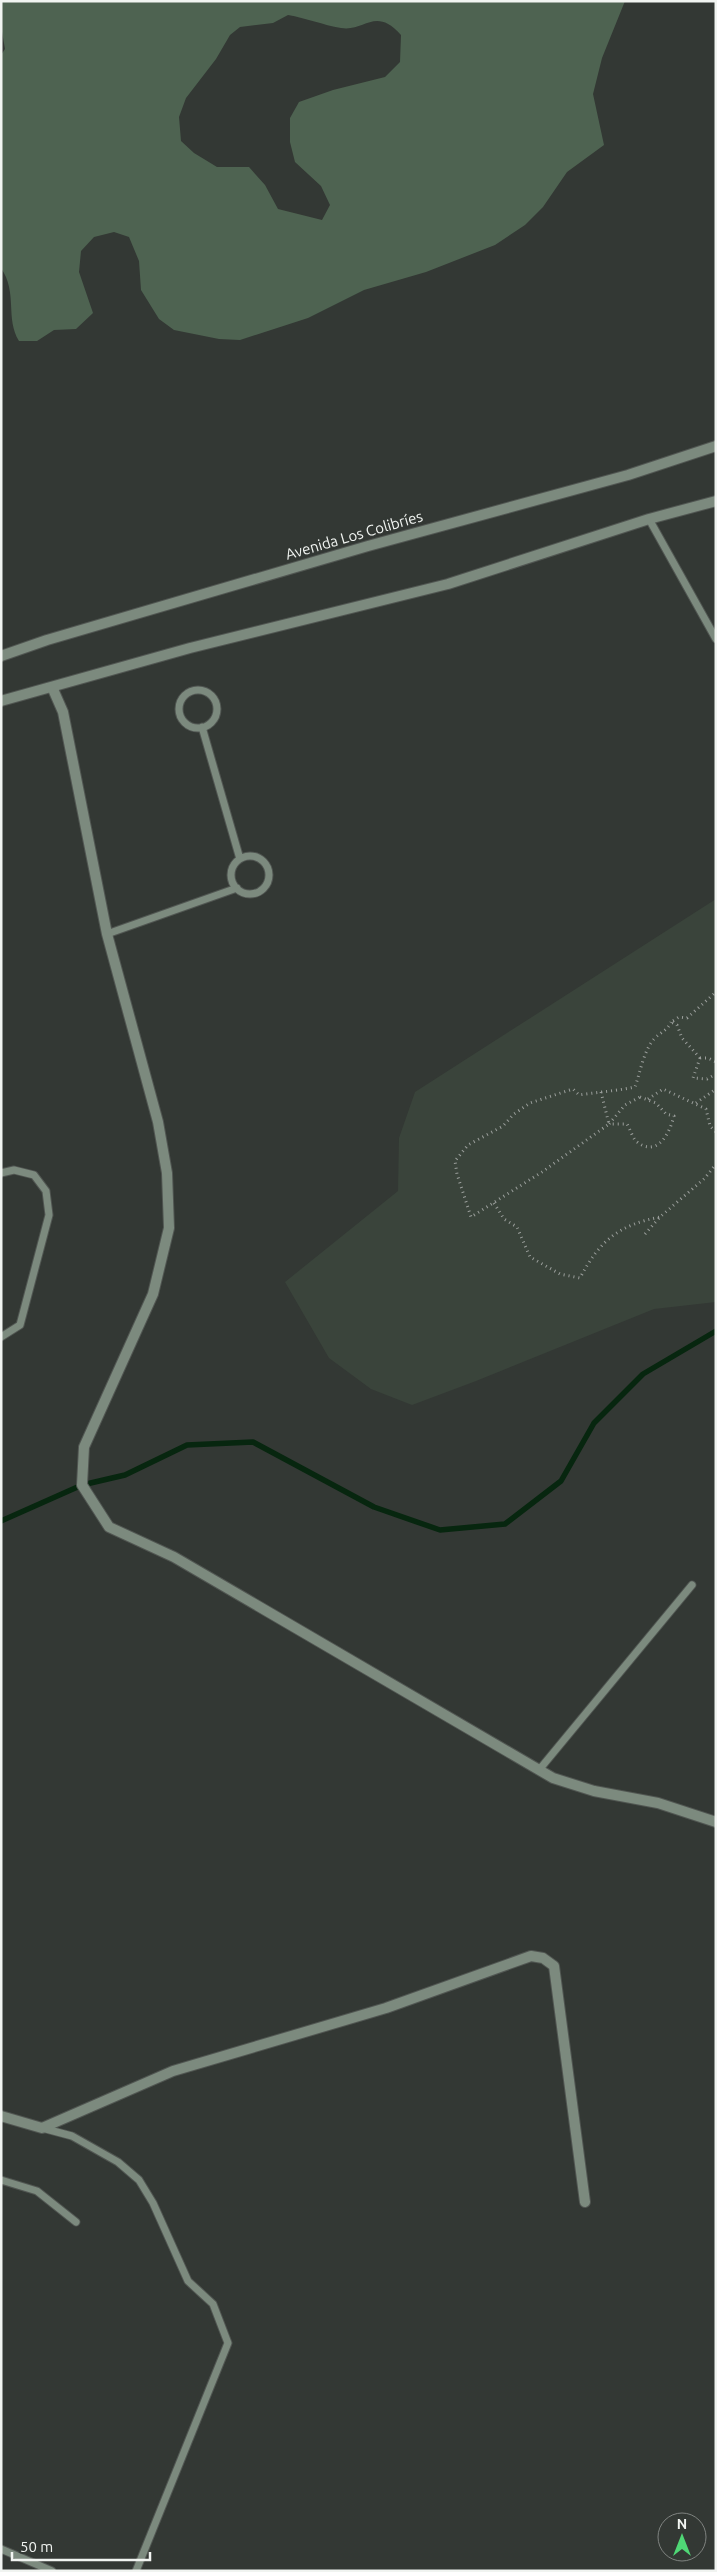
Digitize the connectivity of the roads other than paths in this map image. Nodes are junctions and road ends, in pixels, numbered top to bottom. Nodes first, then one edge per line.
1 (716, 446) edge
2 (716, 501) edge
3 (649, 519) junction
4 (716, 639) edge
5 (1, 656) edge
6 (52, 687) junction
7 (1, 701) edge
8 (202, 727) junction
9 (240, 859) junction
10 (237, 888) junction
11 (107, 934) junction
12 (1, 1173) edge
13 (1, 1338) edge
14 (692, 1585) dead end
15 (539, 1770) junction
16 (716, 1822) edge
17 (1, 2116) edge
18 (42, 2128) junction
19 (1, 2180) edge
20 (585, 2202) dead end
21 (76, 2222) dead end
22 (1, 2549) edge
23 (52, 2571) edge
24 (136, 2571) edge

1 - 5 street, Avenida Los Colibríes
2 - 3 street
3 - 4 lane
3 - 6 street
6 - 7 street
6 - 11 street
8 - 8 lane
8 - 9 lane
9 - 10 lane
9 - 10 lane
10 - 11 lane
11 - 15 street
12 - 13 lane
14 - 15 lane
15 - 16 street
17 - 18 street
18 - 20 street
18 - 24 lane
19 - 21 lane
22 - 23 lane

